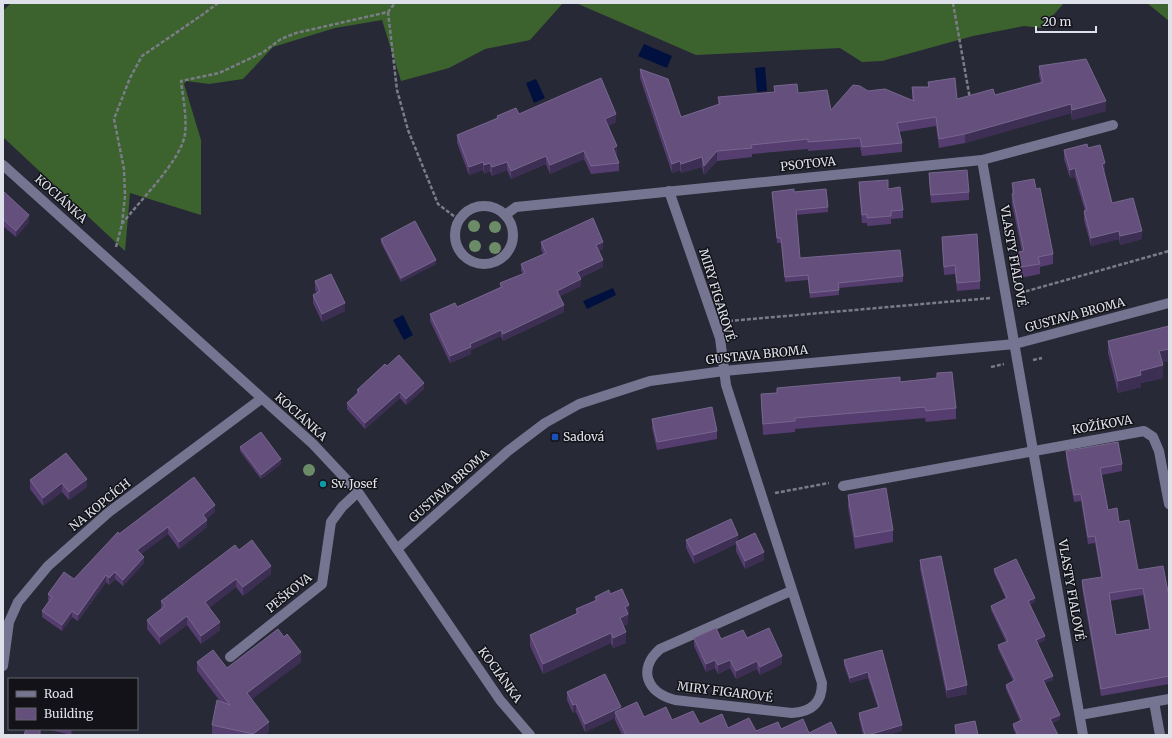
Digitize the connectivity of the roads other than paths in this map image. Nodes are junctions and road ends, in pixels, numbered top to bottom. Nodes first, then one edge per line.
1 (1113, 125) dead end
2 (982, 160) junction
3 (3, 165) edge
4 (669, 191) junction
5 (505, 215) junction
6 (1169, 303) edge
7 (1015, 344) junction
8 (724, 371) junction
9 (261, 399) junction
10 (1034, 450) junction
11 (843, 486) road end
12 (358, 492) junction
13 (1169, 504) edge
14 (397, 550) junction
15 (791, 591) junction
16 (230, 657) dead end
17 (3, 666) edge
18 (1169, 699) edge
19 (1154, 702) junction
20 (1080, 715) junction
21 (530, 735) edge
22 (1083, 735) edge
23 (1160, 735) edge

1 - 2 street, PSOTOVA
2 - 4 street, PSOTOVA
2 - 7 street, VLASTY FIALOVÉ
3 - 9 street, KOCIÁNKA
4 - 5 street, PSOTOVA
4 - 8 street, MIRY FIGAROVÉ
5 - 5 street
6 - 7 street, GUSTAVA BROMA
7 - 8 street, GUSTAVA BROMA
7 - 10 street, VLASTY FIALOVÉ
8 - 14 street, GUSTAVA BROMA
8 - 15 street, MIRY FIGAROVÉ
9 - 12 street, KOCIÁNKA
9 - 17 street, NA KOPCÍCH
10 - 11 street
10 - 13 street, KOŽÍKOVA
10 - 20 street, VLASTY FIALOVÉ
12 - 14 street, KOCIÁNKA
12 - 16 street, PEŠKOVA
14 - 21 street, KOCIÁNKA
15 - 15 street, MIRY FIGAROVÉ
18 - 19 street
19 - 20 street
19 - 23 street
20 - 22 street, VLASTY FIALOVÉ

